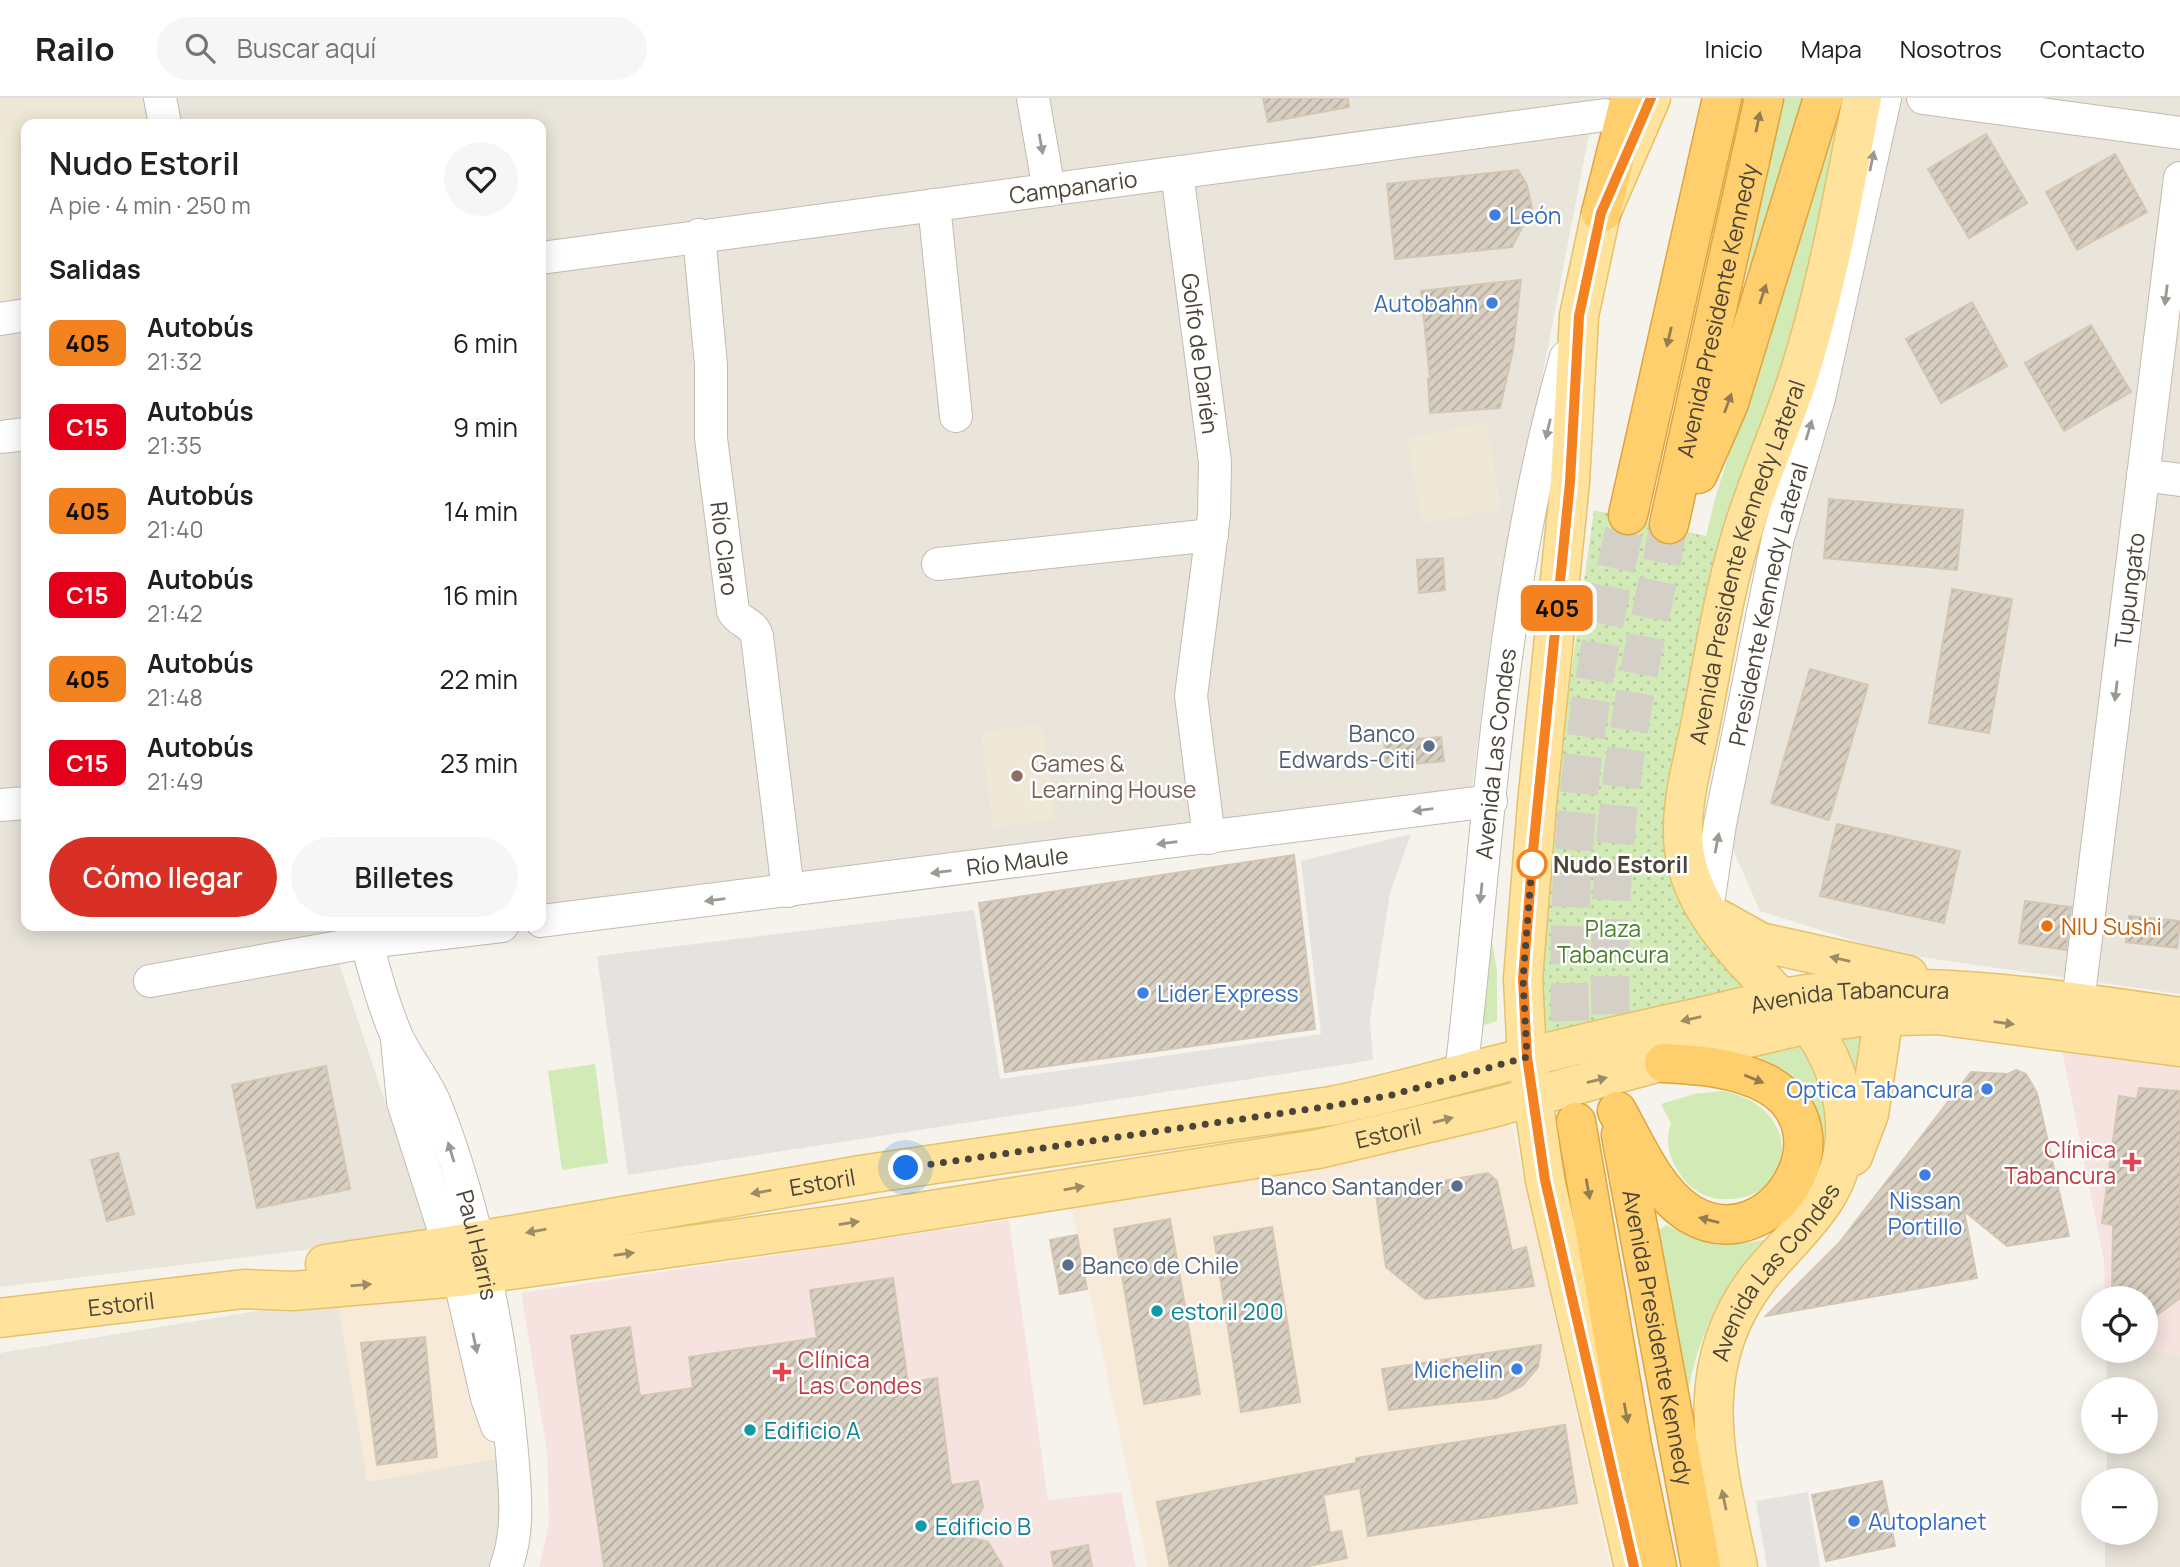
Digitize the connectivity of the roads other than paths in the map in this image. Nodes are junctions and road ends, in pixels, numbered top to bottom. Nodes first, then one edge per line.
1 (160, 98) edge
2 (1033, 98) edge
3 (1651, 98) edge
4 (1694, 98) edge
5 (1721, 98) edge
6 (1764, 98) edge
7 (1823, 98) edge
8 (1862, 98) edge
9 (1885, 98) edge
10 (1923, 98) edge
11 (1615, 104) edge
12 (164, 119) edge
13 (2180, 133) edge
14 (1177, 173) junction
15 (2180, 178) edge
16 (1049, 190) junction
17 (934, 205) junction
18 (1601, 213) junction
19 (699, 235) junction
20 (546, 257) edge
21 (1684, 270) junction
22 (1579, 316) junction
23 (21, 317) edge
24 (0, 319) edge
25 (956, 416) dead end
26 (21, 435) edge
27 (0, 437) edge
28 (2143, 475) junction
29 (2180, 480) edge
30 (1692, 489) tunnel mouth
31 (1628, 514) tunnel mouth
32 (1670, 524) tunnel mouth
33 (1212, 535) junction
34 (938, 564) dead end
35 (1491, 801) junction
36 (21, 804) edge
37 (0, 806) edge
38 (1209, 838) junction
39 (788, 891) junction
40 (1707, 910) junction
41 (546, 920) edge
42 (416, 931) edge
43 (364, 934) edge
44 (150, 981) dead end
45 (1953, 990) junction
46 (2078, 1002) junction
47 (1795, 1011) junction
48 (1884, 1015) junction
49 (2180, 1017) edge
50 (2180, 1047) edge
51 (1527, 1057) junction
52 (1664, 1063) junction
53 (1461, 1074) junction
54 (1531, 1097) junction
55 (1576, 1122) dead end
56 (1836, 1181) junction
57 (467, 1259) junction
58 (0, 1318) edge
59 (506, 1567) edge
60 (1634, 1567) edge
61 (1657, 1567) edge
62 (1701, 1567) edge
63 (1738, 1567) edge

1 - 12 street
2 -> 16 street
3 - 18 main road, Avenida Las Condes
4 - 21 highway
5 - 21 highway, Avenida Presidente Kennedy
32 -> 6 highway, Avenida Presidente Kennedy
30 -> 7 highway
8 - 40 main road, Avenida Presidente Kennedy Lateral
40 -> 9 street, Presidente Kennedy Lateral
10 - 13 street
11 - 14 street, Campanario
11 - 18 highway
14 - 16 street, Campanario
14 - 33 street, Golfo de Darién
15 -> 28 street, Tupungato
16 - 17 street, Campanario
17 - 19 street, Campanario
17 - 25 street
18 - 22 main road, Avenida Las Condes
19 - 20 street, Campanario
19 - 39 street, Río Claro
21 -> 31 highway, Avenida Presidente Kennedy
22 -> 35 street, Avenida Las Condes
22 - 51 main road, Avenida Las Condes
23 - 24 street
26 - 27 street
28 - 29 street
28 -> 46 street, Tupungato
33 - 34 street
33 - 38 street, Golfo de Darién
35 -> 38 street, Río Maule
35 -> 53 street, Avenida Las Condes
36 - 37 street
38 -> 39 street, Río Maule
39 -> 41 street, Río Maule
45 -> 40 main road
40 - 47 main road, Avenida Presidente Kennedy Lateral
42 - 43 street
43 - 44 street
43 - 57 street, Paul Harris
45 - 46 main road, Avenida Tabancura
45 - 47 main road, Avenida Tabancura
46 - 49 main road, Avenida Tabancura
47 - 48 main road, Avenida Tabancura
47 -> 51 main road, Avenida Tabancura
47 - 52 main road, Avenida Tabancura
47 - 56 main road, Avenida Las Condes
48 -> 50 main road, Avenida Tabancura
48 - 56 main road
51 - 53 main road, Estoril
51 - 54 main road, Avenida Las Condes
54 -> 52 main road, Avenida Tabancura
52 -> 62 highway, Avenida Presidente Kennedy
53 -> 57 main road, Estoril
57 -> 54 main road, Estoril
54 - 60 main road, Avenida Las Condes
55 -> 61 highway, Avenida Presidente Kennedy
63 -> 56 main road, Avenida Las Condes
57 - 58 main road, Estoril
57 - 59 street, Paul Harris

